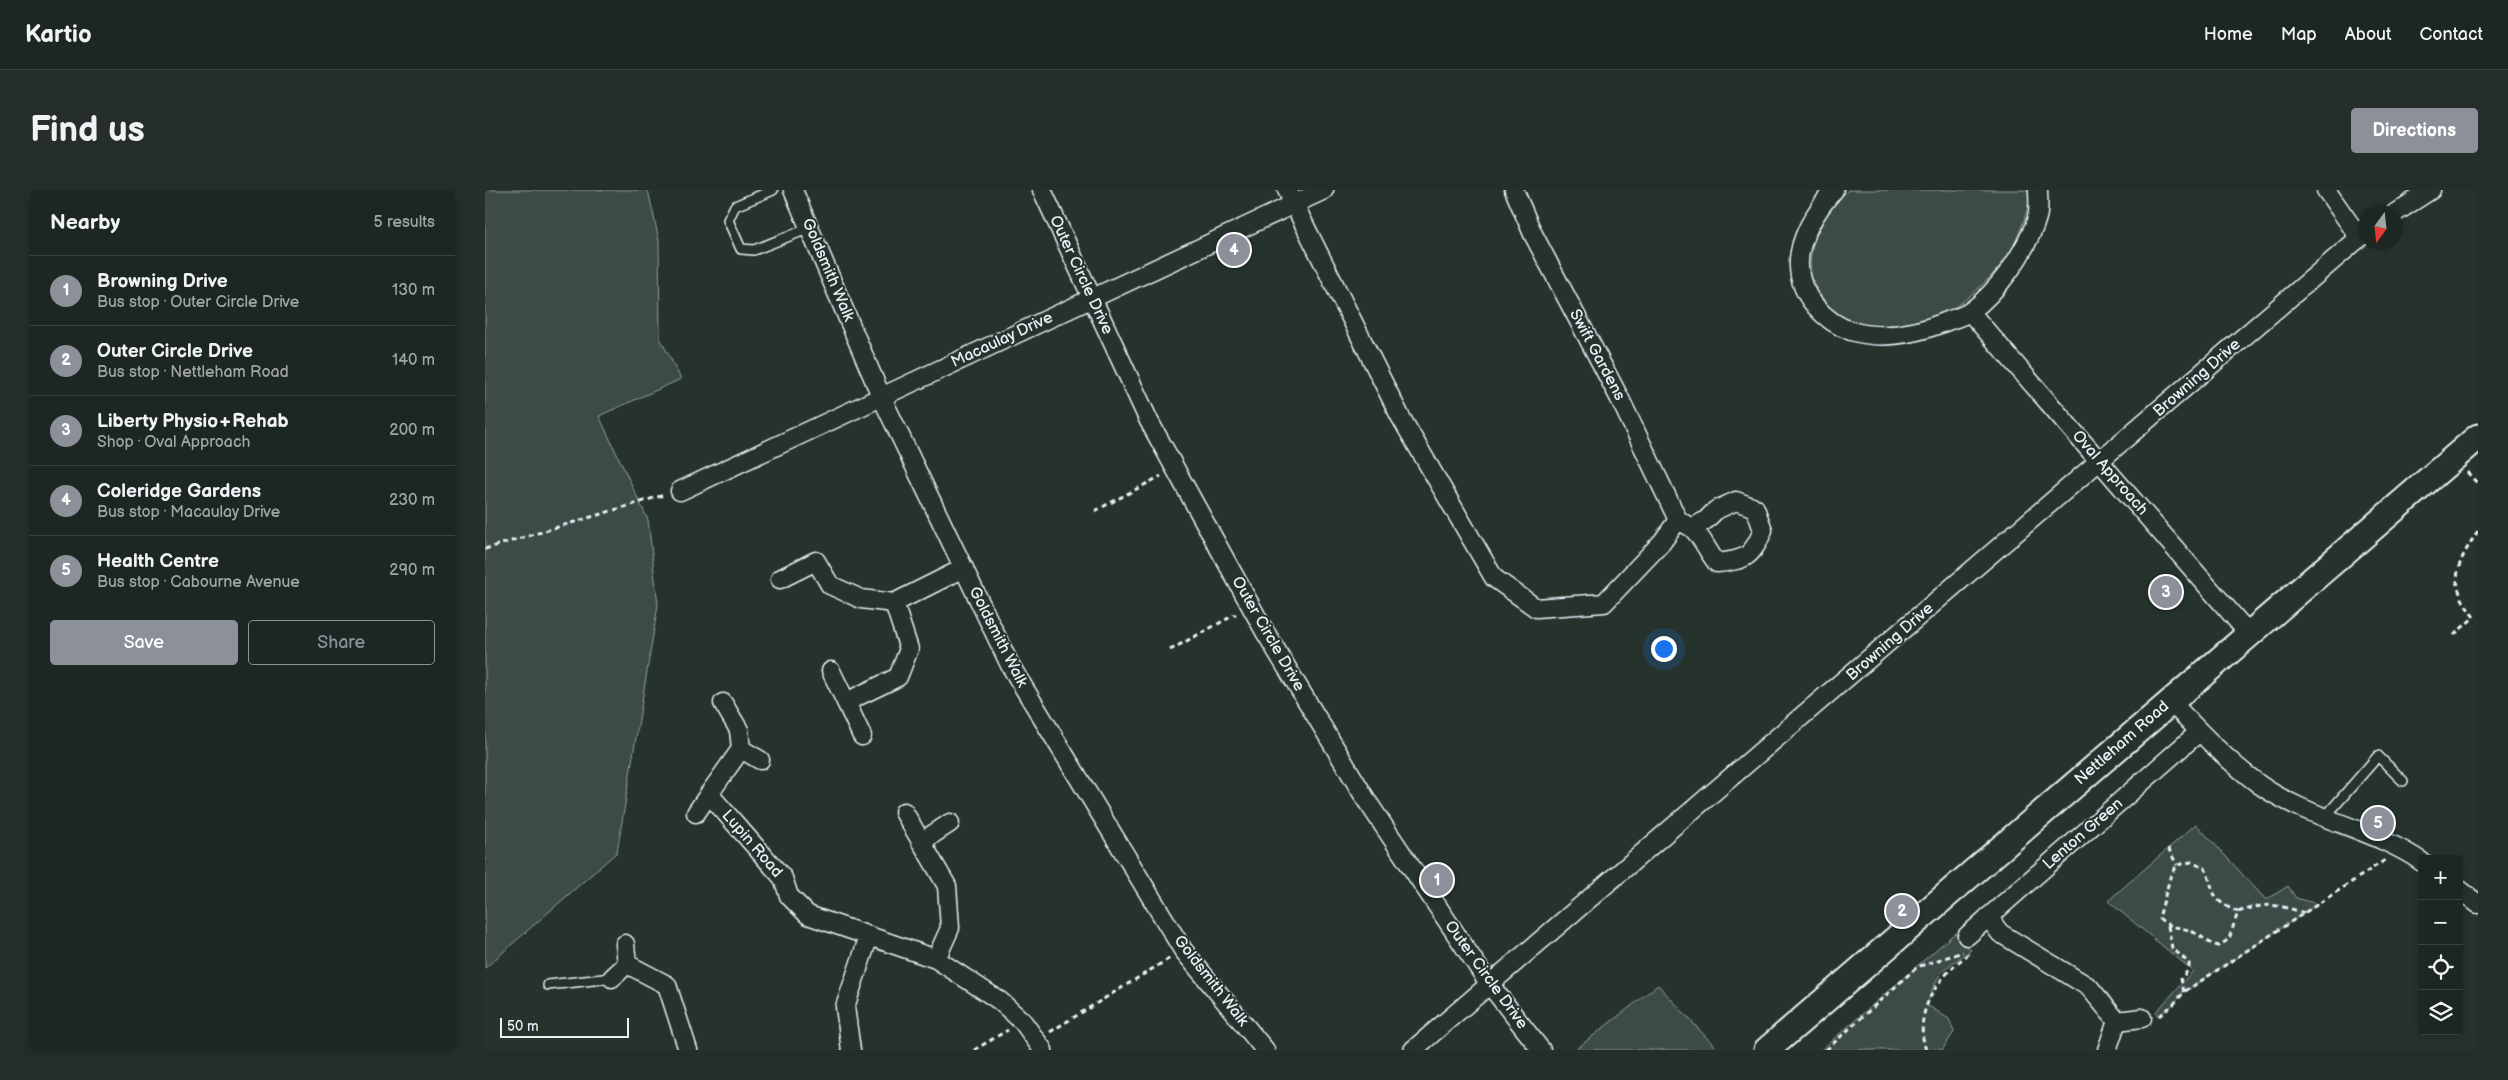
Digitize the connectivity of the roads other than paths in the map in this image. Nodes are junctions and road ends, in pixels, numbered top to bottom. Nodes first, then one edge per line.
1 (773, 190) edge
2 (793, 190) edge
3 (1042, 190) edge
4 (1324, 190) edge
5 (1514, 190) edge
6 (1834, 190) edge
7 (2038, 190) edge
8 (2326, 190) edge
9 (2431, 190) edge
10 (1290, 197) edge
11 (2403, 208) edge
12 (809, 228) junction
13 (2358, 230) edge
14 (2358, 238) edge
15 (1091, 300) junction
16 (1970, 312) junction
17 (881, 396) junction
18 (2478, 436) edge
19 (2101, 462) junction
20 (680, 491) road end
21 (964, 568) junction
22 (780, 579) dead end
23 (894, 603) junction
24 (2249, 634) junction
25 (831, 671) dead end
26 (2170, 701) junction
27 (846, 702) junction
28 (723, 703) dead end
29 (2199, 732) junction
30 (862, 736) dead end
31 (741, 749) junction
32 (760, 760) dead end
33 (2403, 781) dead end
34 (709, 794) junction
35 (904, 812) dead end
36 (695, 813) dead end
37 (2325, 817) junction
38 (949, 823) dead end
39 (921, 842) junction
40 (2418, 859) edge
41 (2463, 892) edge
42 (2477, 902) edge
43 (1988, 917) junction
44 (869, 936) junction
45 (1967, 936) dead end
46 (625, 944) dead end
47 (936, 959) junction
48 (627, 964) junction
49 (612, 978) joint
50 (548, 985) dead end
51 (1490, 985) junction
52 (2142, 1018) road end
53 (2117, 1021) junction
54 (1040, 1045) edge
55 (688, 1050) edge
56 (851, 1050) edge
57 (1265, 1050) edge
58 (1413, 1050) edge
59 (1541, 1050) edge
60 (1767, 1050) edge
61 (2107, 1050) edge

1 - 12 lane
2 - 12 street, Goldsmith Walk
3 - 15 street, Outer Circle Drive
4 - 10 street, Macaulay Drive
5 - 10 street, Swift Gardens
6 - 16 street
7 - 16 street
8 - 13 street
9 - 11 street
10 - 15 street, Macaulay Drive
12 - 17 street, Goldsmith Walk
14 - 19 street, Browning Drive
15 - 17 street, Macaulay Drive
15 - 51 street, Outer Circle Drive
16 - 19 street, Oval Approach
17 - 20 street, Macaulay Drive
17 - 21 street, Goldsmith Walk
18 - 24 main road, Nettleham Road
19 - 24 street, Oval Approach
19 - 51 street, Browning Drive
21 - 23 street
21 - 57 street, Goldsmith Walk
22 - 23 street
23 - 27 street
24 - 26 main road, Nettleham Road
25 - 27 street
26 - 29 street
26 - 60 main road, Nettleham Road
27 - 30 street
28 - 31 street
29 - 37 street
29 - 43 street, Lenton Green
31 - 32 street
31 - 34 street, Lupin Road
33 - 37 lane
34 - 36 street, Lupin Road
34 - 44 street, Lupin Road
35 - 39 street
37 - 40 street
38 - 39 street
39 - 47 street
41 - 42 street
43 - 45 street, Lenton Green
43 - 53 street
44 - 47 street, Lupin Road
44 - 56 street
46 - 48 street
47 - 54 street, Lupin Road
48 - 49 street
48 - 55 street
49 - 50 lane
51 - 58 street, Browning Drive
51 - 59 street, Outer Circle Drive
52 - 53 street
53 - 61 street

